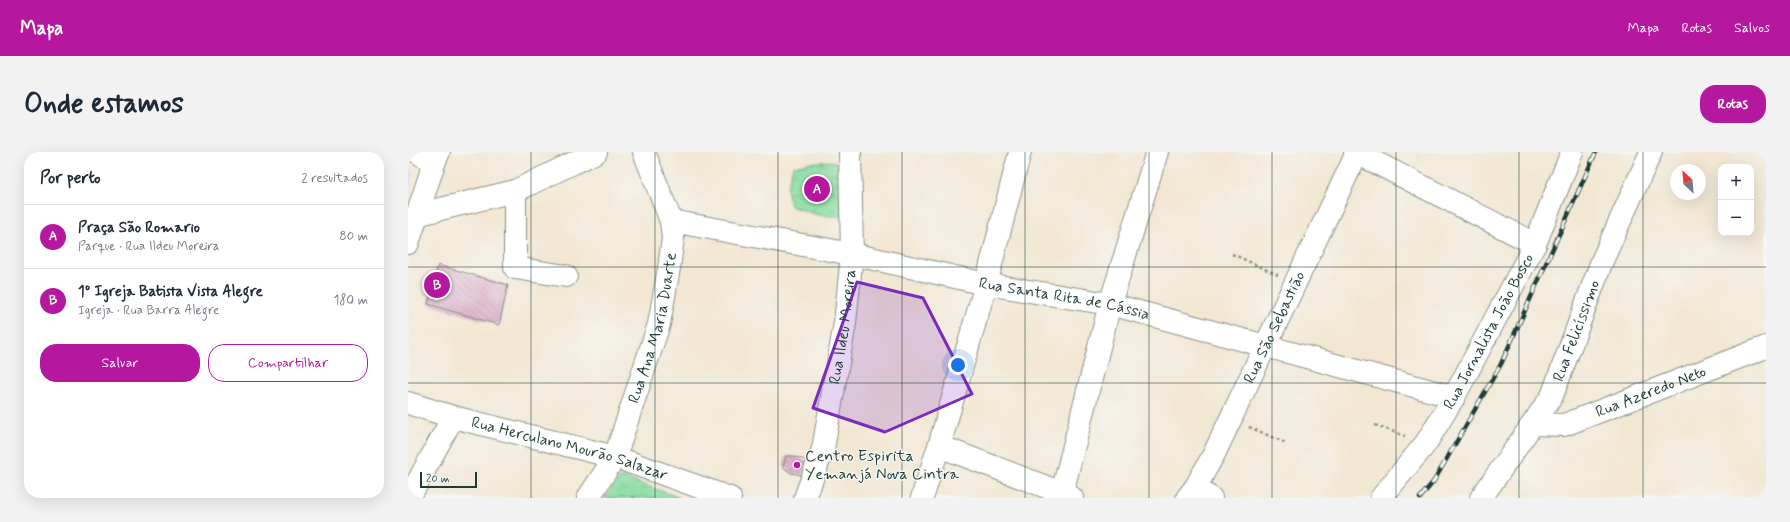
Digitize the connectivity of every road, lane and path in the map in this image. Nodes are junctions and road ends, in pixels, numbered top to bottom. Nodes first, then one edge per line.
1 (596, 152) edge
2 (644, 152) edge
3 (850, 152) edge
4 (1020, 152) edge
5 (1157, 152) edge
6 (1356, 152) edge
7 (1572, 152) edge
8 (1651, 152) edge
9 (430, 156) edge
10 (515, 191) junction
11 (416, 215) junction
12 (671, 221) junction
13 (408, 243) edge
14 (1535, 244) junction
15 (852, 254) junction
16 (1232, 254) dead end
17 (566, 276) dead end
18 (1295, 283) junction
19 (986, 284) junction
20 (1110, 304) junction
21 (1265, 345) junction
22 (1766, 347) edge
23 (1454, 397) junction
24 (408, 403) edge
25 (453, 417) junction
26 (1230, 419) junction
27 (1533, 424) junction
28 (1375, 425) dead end
29 (1286, 443) dead end
30 (1426, 443) junction
31 (939, 446) junction
32 (615, 457) junction
33 (1067, 495) edge
34 (1197, 495) edge
35 (409, 498) edge
36 (588, 498) edge
37 (730, 498) edge
38 (804, 498) edge
39 (922, 498) edge
40 (1381, 498) edge
41 (1481, 498) edge

1 - 10 street
2 - 12 street, Rua Ana Maria Duarte
3 - 15 street, Rua Ildeu Moreira
4 - 19 street
5 - 20 street
6 - 14 street
6 - 18 street, Rua São Sebastião
7 - 14 street, Rua Jornalista João Bosco
8 - 27 street, Rua Felicíssimo
9 - 11 street
10 - 11 street
10 - 17 street
11 - 13 street
12 - 15 street, Rua Santa Rita de Cássia
12 - 32 street, Rua Ana Maria Duarte
14 - 23 street, Rua Jornalista João Bosco
15 - 19 street, Rua Santa Rita de Cássia
15 - 38 street, Rua Ildeu Moreira
16 - 18 path
18 - 21 street, Rua São Sebastião
19 - 20 street, Rua Santa Rita de Cássia
19 - 31 street
20 - 21 street, Rua Santa Rita de Cássia
20 - 33 street
21 - 23 street, Rua Santa Rita de Cássia
21 - 26 street, Rua São Sebastião
22 - 27 street, Rua Azeredo Neto
23 - 30 street, Rua Jornalista João Bosco
24 - 25 street, Rua Herculano Mourão Salazar
25 - 32 street, Rua Herculano Mourão Salazar
25 - 35 street
26 - 29 path
26 - 34 street, Rua São Sebastião
27 - 41 street, Rua Felicíssimo
28 - 30 path
30 - 40 street, Rua Jornalista João Bosco
31 - 33 street
31 - 39 street
32 - 36 street, Rua Ana Maria Duarte
32 - 37 street, Rua Herculano Mourão Salazar

